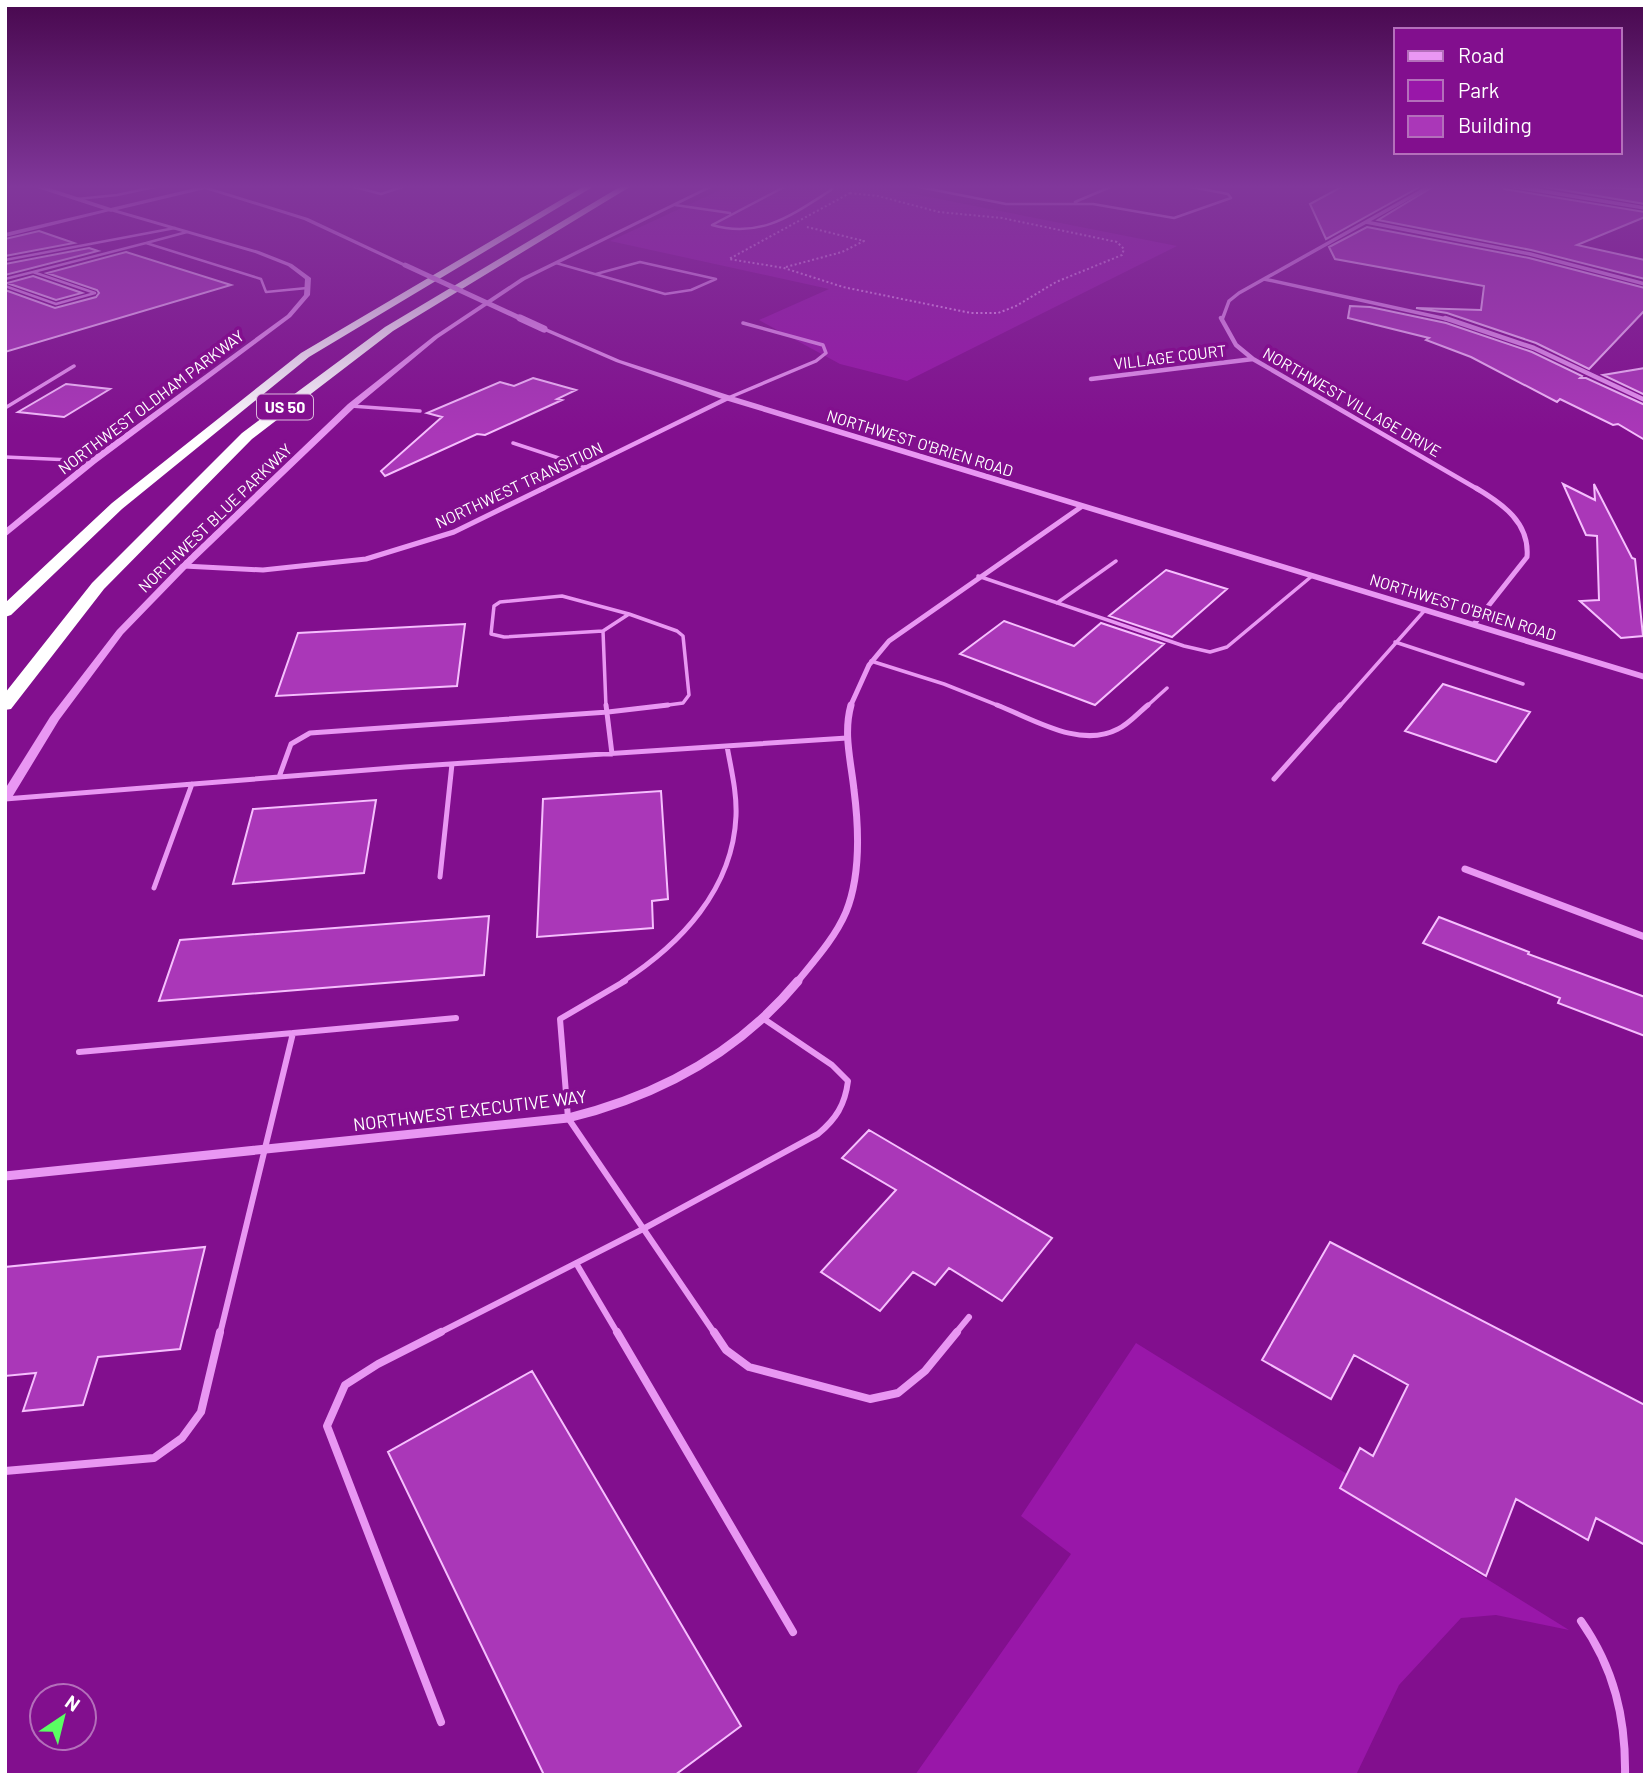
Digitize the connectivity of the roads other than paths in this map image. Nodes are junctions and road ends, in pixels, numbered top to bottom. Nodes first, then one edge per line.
1 (48, 268) edge
2 (226, 268) edge
3 (294, 268) edge
4 (412, 268) edge
5 (452, 268) edge
6 (491, 268) edge
7 (546, 268) edge
8 (574, 268) edge
9 (618, 268) edge
10 (667, 268) edge
11 (1284, 268) edge
12 (1584, 268) edge
13 (33, 272) junction
14 (596, 274) junction
15 (5, 279) edge
16 (1264, 279) junction
17 (1645, 284) edge
18 (5, 286) edge
19 (307, 288) junction
20 (743, 323) dead end
21 (1253, 359) junction
22 (74, 366) dead end
23 (1091, 379) dead end
24 (728, 398) junction
25 (1645, 400) edge
26 (351, 406) junction
27 (5, 408) edge
28 (420, 411) dead end
29 (513, 443) dead end
30 (5, 457) edge
31 (93, 461) junction
32 (586, 467) junction
33 (1082, 507) junction
34 (5, 534) edge
35 (1115, 561) dead end
36 (184, 566) junction
37 (978, 576) junction
38 (1312, 576) junction
39 (1057, 603) junction
40 (1425, 610) junction
41 (5, 612) edge
42 (629, 614) junction
43 (1474, 624) junction
44 (603, 631) junction
45 (1395, 642) junction
46 (872, 661) junction
47 (1645, 677) edge
48 (1523, 684) dead end
49 (1167, 688) dead end
50 (5, 705) edge
51 (608, 712) junction
52 (847, 738) junction
53 (727, 746) junction
54 (612, 754) junction
55 (452, 764) junction
56 (279, 777) junction
57 (1274, 779) dead end
58 (192, 784) junction
59 (5, 799) edge
60 (1465, 869) dead end
61 (440, 877) dead end
62 (154, 888) dead end
63 (1645, 936) edge
64 (456, 1018) dead end
65 (764, 1019) junction
66 (293, 1033) junction
67 (79, 1052) dead end
68 (568, 1118) junction
69 (265, 1149) junction
70 (5, 1176) edge
71 (643, 1229) junction
72 (576, 1263) junction
73 (969, 1317) dead end
74 (5, 1471) edge
75 (1581, 1621) dead end
76 (793, 1632) dead end
77 (441, 1722) dead end
78 (1625, 1775) edge

1 - 13 lane
2 - 19 lane
3 - 19 street
4 - 24 street, NORTHWEST O'BRIEN ROAD, bridge
5 - 41 highway, US 50
6 - 50 highway, US 50
7 - 26 street, NORTHWEST BLUE PARKWAY
8 - 14 lane
9 - 14 lane
10 - 14 lane
11 - 16 street, NORTHWEST VILLAGE DRIVE
12 - 17 street
13 - 15 lane
13 - 18 lane
16 - 21 street, NORTHWEST VILLAGE DRIVE
16 - 25 street
19 - 31 street, NORTHWEST OLDHAM PARKWAY
20 - 24 lane
21 - 23 street, VILLAGE COURT
21 - 43 street, NORTHWEST VILLAGE DRIVE
22 - 27 lane
24 - 32 street, NORTHWEST TRANSITION
24 - 33 street, NORTHWEST O'BRIEN ROAD
26 - 28 lane
26 - 36 street, NORTHWEST BLUE PARKWAY
29 - 32 lane
30 - 31 lane
31 - 34 street, NORTHWEST OLDHAM PARKWAY
32 - 36 street, NORTHWEST TRANSITION
33 - 37 street, NORTHWEST EXECUTIVE WAY
33 - 38 street, NORTHWEST O'BRIEN ROAD
35 - 39 lane
36 - 59 street, NORTHWEST BLUE PARKWAY
37 - 39 lane
37 - 46 street, NORTHWEST EXECUTIVE WAY
38 - 39 lane
38 - 40 street, NORTHWEST O'BRIEN ROAD
40 - 43 street, NORTHWEST O'BRIEN ROAD
40 - 45 lane
42 - 44 lane
42 - 44 lane
42 - 51 lane
43 - 47 street, NORTHWEST O'BRIEN ROAD
44 - 51 lane
45 - 48 lane
45 - 57 lane
46 - 49 lane
46 - 52 street, NORTHWEST EXECUTIVE WAY
51 - 54 lane
51 - 56 lane
52 - 53 lane
52 - 65 street, NORTHWEST EXECUTIVE WAY
53 - 54 lane
53 - 68 lane
54 - 55 lane
55 - 56 lane
55 - 61 lane
56 - 58 lane
58 - 59 lane
58 - 62 lane
60 - 63 street
64 - 66 lane
65 - 68 street, NORTHWEST EXECUTIVE WAY
65 - 71 lane
66 - 67 lane
66 - 69 lane
68 - 69 street, NORTHWEST EXECUTIVE WAY
68 - 71 lane
69 - 70 street, NORTHWEST EXECUTIVE WAY
69 - 74 lane
71 - 72 lane
71 - 73 lane
72 - 76 lane
72 - 77 lane
75 - 78 lane

